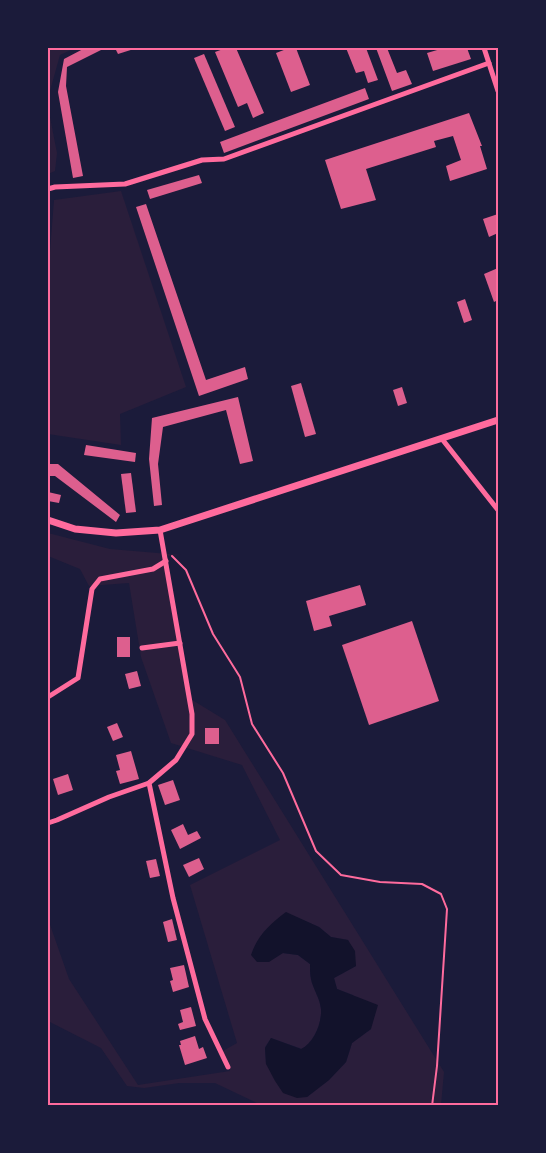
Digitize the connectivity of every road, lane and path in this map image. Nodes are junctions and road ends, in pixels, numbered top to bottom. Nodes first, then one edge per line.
1 (484, 48) edge
2 (489, 63) junction
3 (498, 90) edge
4 (48, 190) edge
5 (498, 420) edge
6 (442, 439) junction
7 (498, 510) edge
8 (48, 520) edge
9 (160, 530) junction
10 (162, 546) junction
11 (166, 561) junction
12 (180, 643) junction
13 (142, 648) dead end
14 (48, 697) edge
15 (148, 783) junction
16 (48, 823) edge
17 (228, 1067) dead end
18 (432, 1106) edge

1 - 2 street
2 - 3 street
2 - 4 street
5 - 6 street
6 - 7 street
6 - 9 street
8 - 9 street
9 - 10 street
10 - 11 street
10 - 18 path
11 - 12 street
11 - 14 street
12 - 13 street
12 - 15 street
15 - 16 street
15 - 17 street

